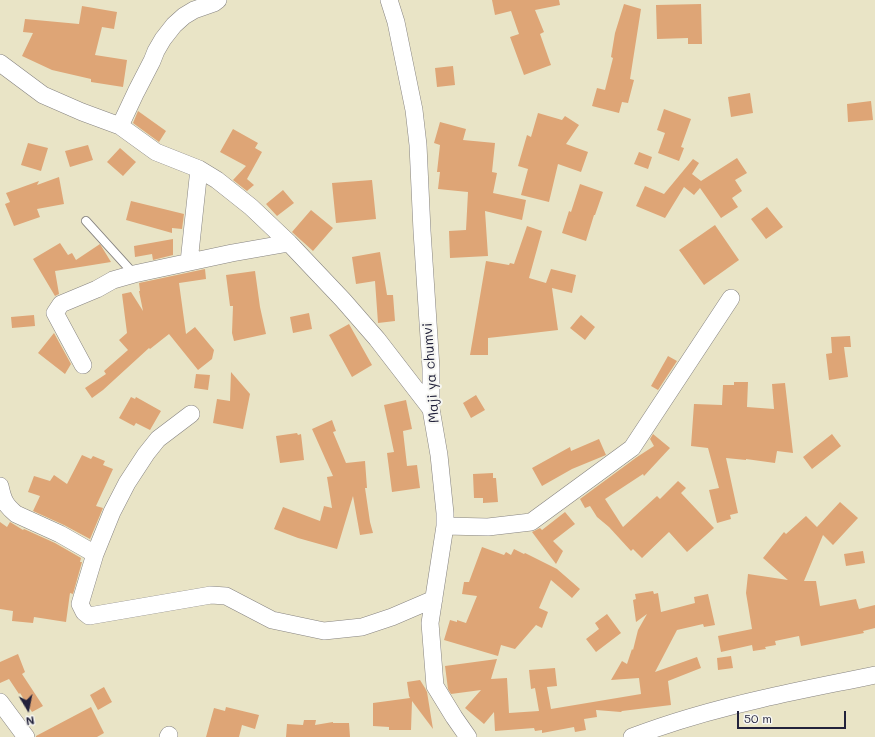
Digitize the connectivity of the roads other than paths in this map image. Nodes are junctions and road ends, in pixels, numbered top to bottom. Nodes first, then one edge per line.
1 (218, 0) edge
2 (389, 0) edge
3 (0, 63) edge
4 (120, 126) junction
5 (199, 169) junction
6 (86, 221) dead end
7 (289, 243) junction
8 (189, 262) junction
9 (134, 274) junction
10 (731, 298) dead end
11 (83, 365) dead end
12 (431, 409) junction
13 (191, 414) dead end
14 (0, 486) edge
15 (445, 526) junction
16 (95, 554) junction
17 (434, 599) junction
18 (875, 675) edge
19 (0, 702) edge
20 (26, 737) edge
21 (468, 737) edge
22 (632, 737) edge

1 - 4 street
2 - 12 street, Maji ya chumvi
3 - 4 street
4 - 5 street
5 - 7 street
5 - 8 street
6 - 9 lane
7 - 8 street
7 - 12 street
8 - 9 street
9 - 11 street
10 - 15 street
12 - 15 street, Maji ya chumvi
13 - 16 street
14 - 16 street
15 - 17 street, Maji ya chumvi
16 - 17 street
17 - 21 street, Maji ya chumvi
18 - 22 street
19 - 20 street

